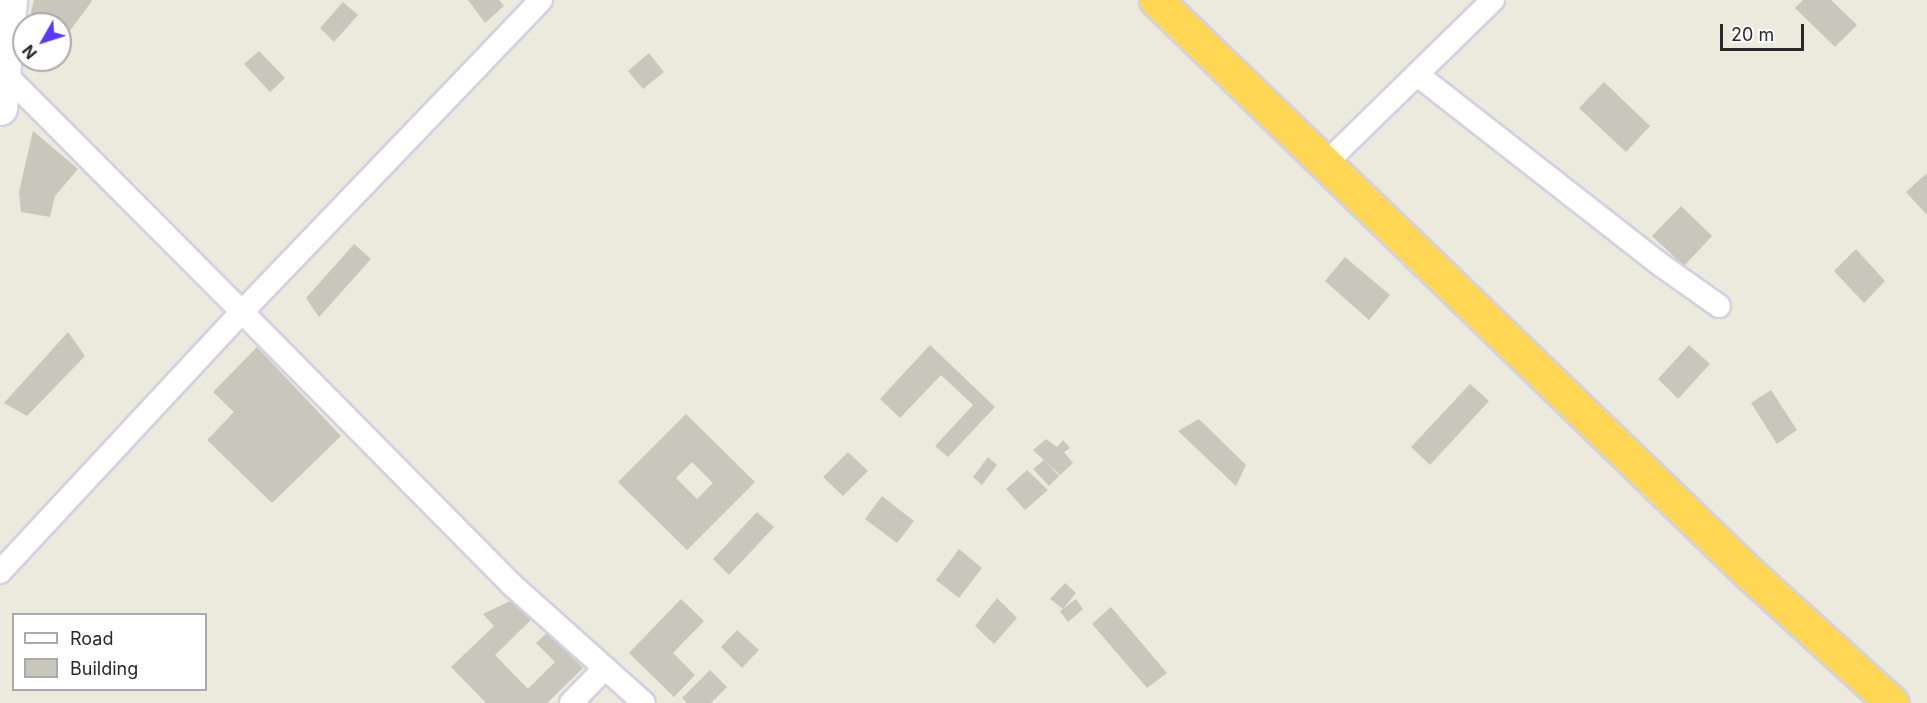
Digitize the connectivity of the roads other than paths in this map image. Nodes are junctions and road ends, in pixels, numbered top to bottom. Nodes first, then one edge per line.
1 (10, 0) edge
2 (541, 0) edge
3 (1156, 0) edge
4 (1493, 0) edge
5 (6, 75) junction
6 (1419, 76) junction
7 (0, 108) edge
8 (1327, 162) junction
9 (1719, 306) dead end
10 (243, 312) junction
11 (0, 572) edge
12 (605, 668) junction
13 (571, 703) edge
14 (644, 703) edge
15 (1892, 703) edge

1 - 5 street
2 - 10 street
3 - 8 highway
4 - 6 street
5 - 7 street
5 - 10 street
6 - 8 street
6 - 9 street
8 - 15 highway
10 - 11 street
10 - 12 street
12 - 13 street
12 - 14 street

